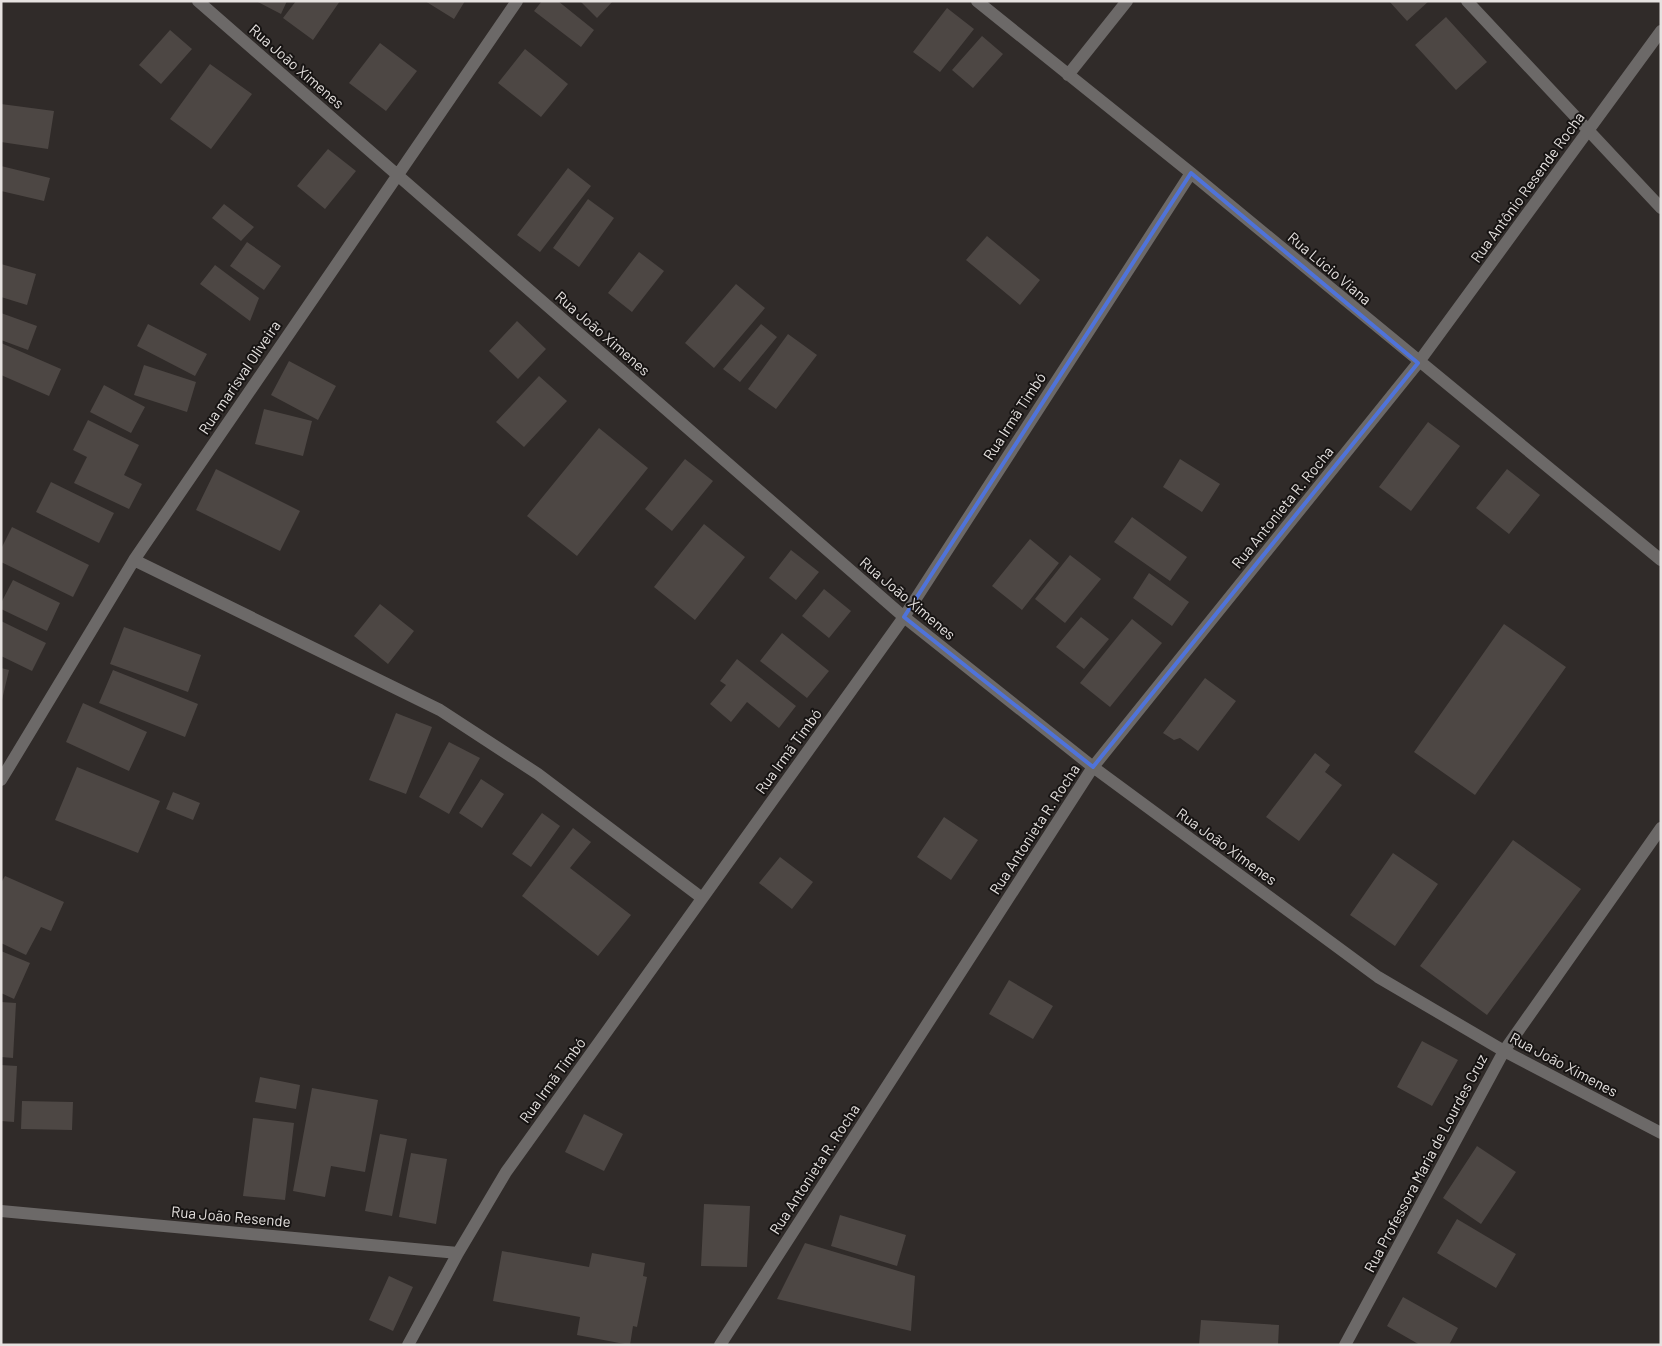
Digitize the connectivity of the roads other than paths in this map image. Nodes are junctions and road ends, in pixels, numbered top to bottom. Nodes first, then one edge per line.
1 (198, 1) edge
2 (517, 1) edge
3 (977, 1) edge
4 (1127, 1) edge
5 (1467, 1) edge
6 (1661, 31) edge
7 (1068, 75) junction
8 (1588, 132) junction
9 (1191, 173) junction
10 (397, 175) junction
11 (1661, 208) edge
12 (1418, 362) junction
13 (134, 560) junction
14 (1661, 560) edge
15 (904, 617) junction
16 (1093, 768) junction
17 (1, 780) edge
18 (1661, 828) edge
19 (702, 898) junction
20 (1504, 1051) junction
21 (1661, 1133) edge
22 (1, 1211) edge
23 (458, 1253) junction
24 (408, 1345) edge
25 (720, 1345) edge
26 (1345, 1345) edge

1 - 10 street, Rua João Ximenes
2 - 10 street, Rua marisval Oliveira
3 - 7 street, Rua Lúcio Viana
4 - 7 street
5 - 8 street
6 - 8 street, Rua Antônio Resende Rocha
7 - 9 street, Rua Lúcio Viana
8 - 11 street
8 - 12 street, Rua Antônio Resende Rocha
9 - 12 street, Rua Lúcio Viana
9 - 15 street, Rua Irmã Timbó
10 - 13 street, Rua marisval Oliveira
10 - 15 street, Rua João Ximenes
12 - 14 street, Rua Lúcio Viana
12 - 16 street, Rua Antonieta R. Rocha
13 - 17 street, Rua marisval Oliveira
13 - 19 street
15 - 16 street, Rua João Ximenes
15 - 19 street, Rua Irmã Timbó
16 - 20 street, Rua João Ximenes
16 - 25 street, Rua Antonieta R. Rocha
18 - 20 street, Rua Professora Maria de Lourdes Cruz
19 - 23 street, Rua Irmã Timbó
20 - 21 street, Rua João Ximenes
20 - 26 street, Rua Professora Maria de Lourdes Cruz
22 - 23 street, Rua João Resende
23 - 24 street, Rua Irmã Timbó

